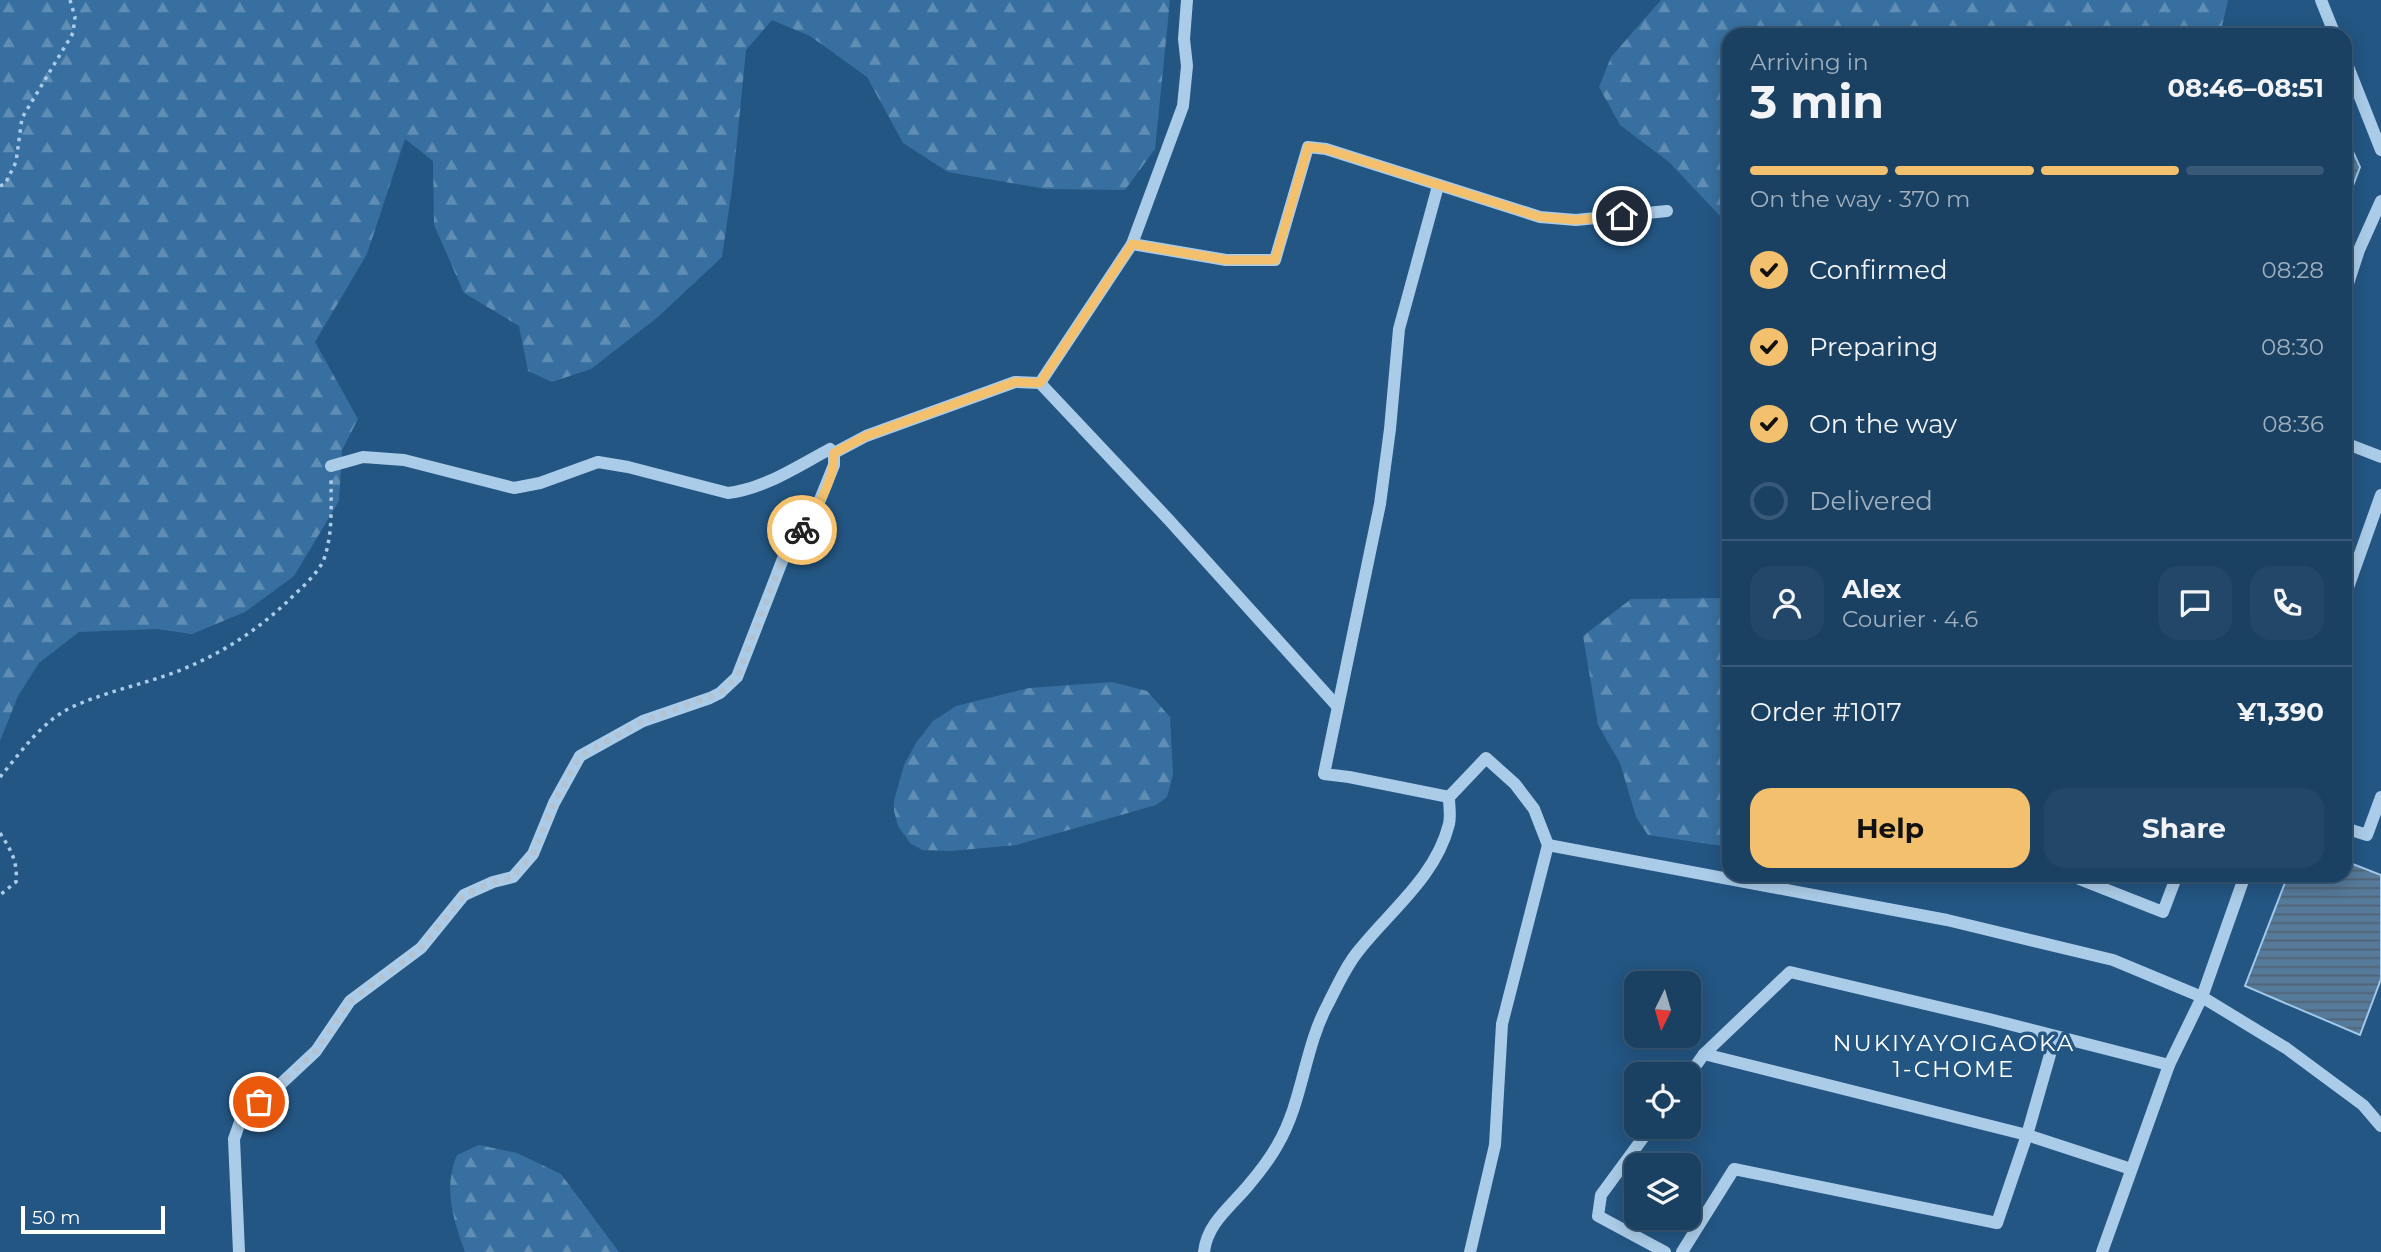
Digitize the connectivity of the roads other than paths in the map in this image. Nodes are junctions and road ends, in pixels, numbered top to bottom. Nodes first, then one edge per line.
1 (1187, 0) edge
2 (2336, 0) edge
3 (2323, 4) edge
4 (2332, 28) edge
5 (2352, 77) edge
6 (2381, 150) edge
7 (1438, 186) junction
8 (2381, 201) edge
9 (1667, 211) dead end
10 (1132, 244) junction
11 (2352, 272) edge
12 (1040, 383) junction
13 (2352, 446) edge
14 (834, 453) junction
15 (2381, 457) edge
16 (331, 466) road end
17 (2381, 495) edge
18 (2352, 576) edge
19 (1337, 706) junction
20 (1449, 797) junction
21 (2381, 797) edge
22 (2352, 830) edge
23 (1548, 845) junction
24 (1722, 878) edge
25 (1744, 882) edge
26 (2087, 882) edge
27 (2175, 882) edge
28 (2243, 882) edge
29 (2202, 997) junction
30 (2055, 1037) junction
31 (1704, 1054) junction
32 (1698, 1062) edge
33 (2169, 1065) junction
34 (2363, 1105) junction
35 (2381, 1126) edge
36 (2027, 1135) junction
37 (2381, 1136) edge
38 (1642, 1139) edge
39 (2131, 1169) junction
40 (239, 1252) edge
41 (1204, 1252) edge
42 (1470, 1252) edge
43 (1665, 1252) edge
44 (1682, 1252) edge
45 (2102, 1252) edge

1 - 10 street
2 - 3 street
3 - 4 street
5 - 6 street
7 - 9 street
7 - 10 street
7 - 19 street
8 - 11 street
10 - 12 street
12 - 14 street
12 - 19 street
13 - 15 street
14 - 16 street
14 - 40 street
17 - 18 street
19 - 20 street
20 - 23 street
20 - 41 street
21 - 22 street
23 - 24 street
23 - 42 street
25 - 29 street
26 - 27 street
28 - 29 street
29 - 33 street
29 - 34 street
30 - 31 street
30 - 33 street
30 - 36 street
31 - 32 street
31 - 36 street
33 - 39 street
34 - 35 street
34 - 37 street
36 - 39 street
36 - 44 street
38 - 43 street
39 - 45 street

